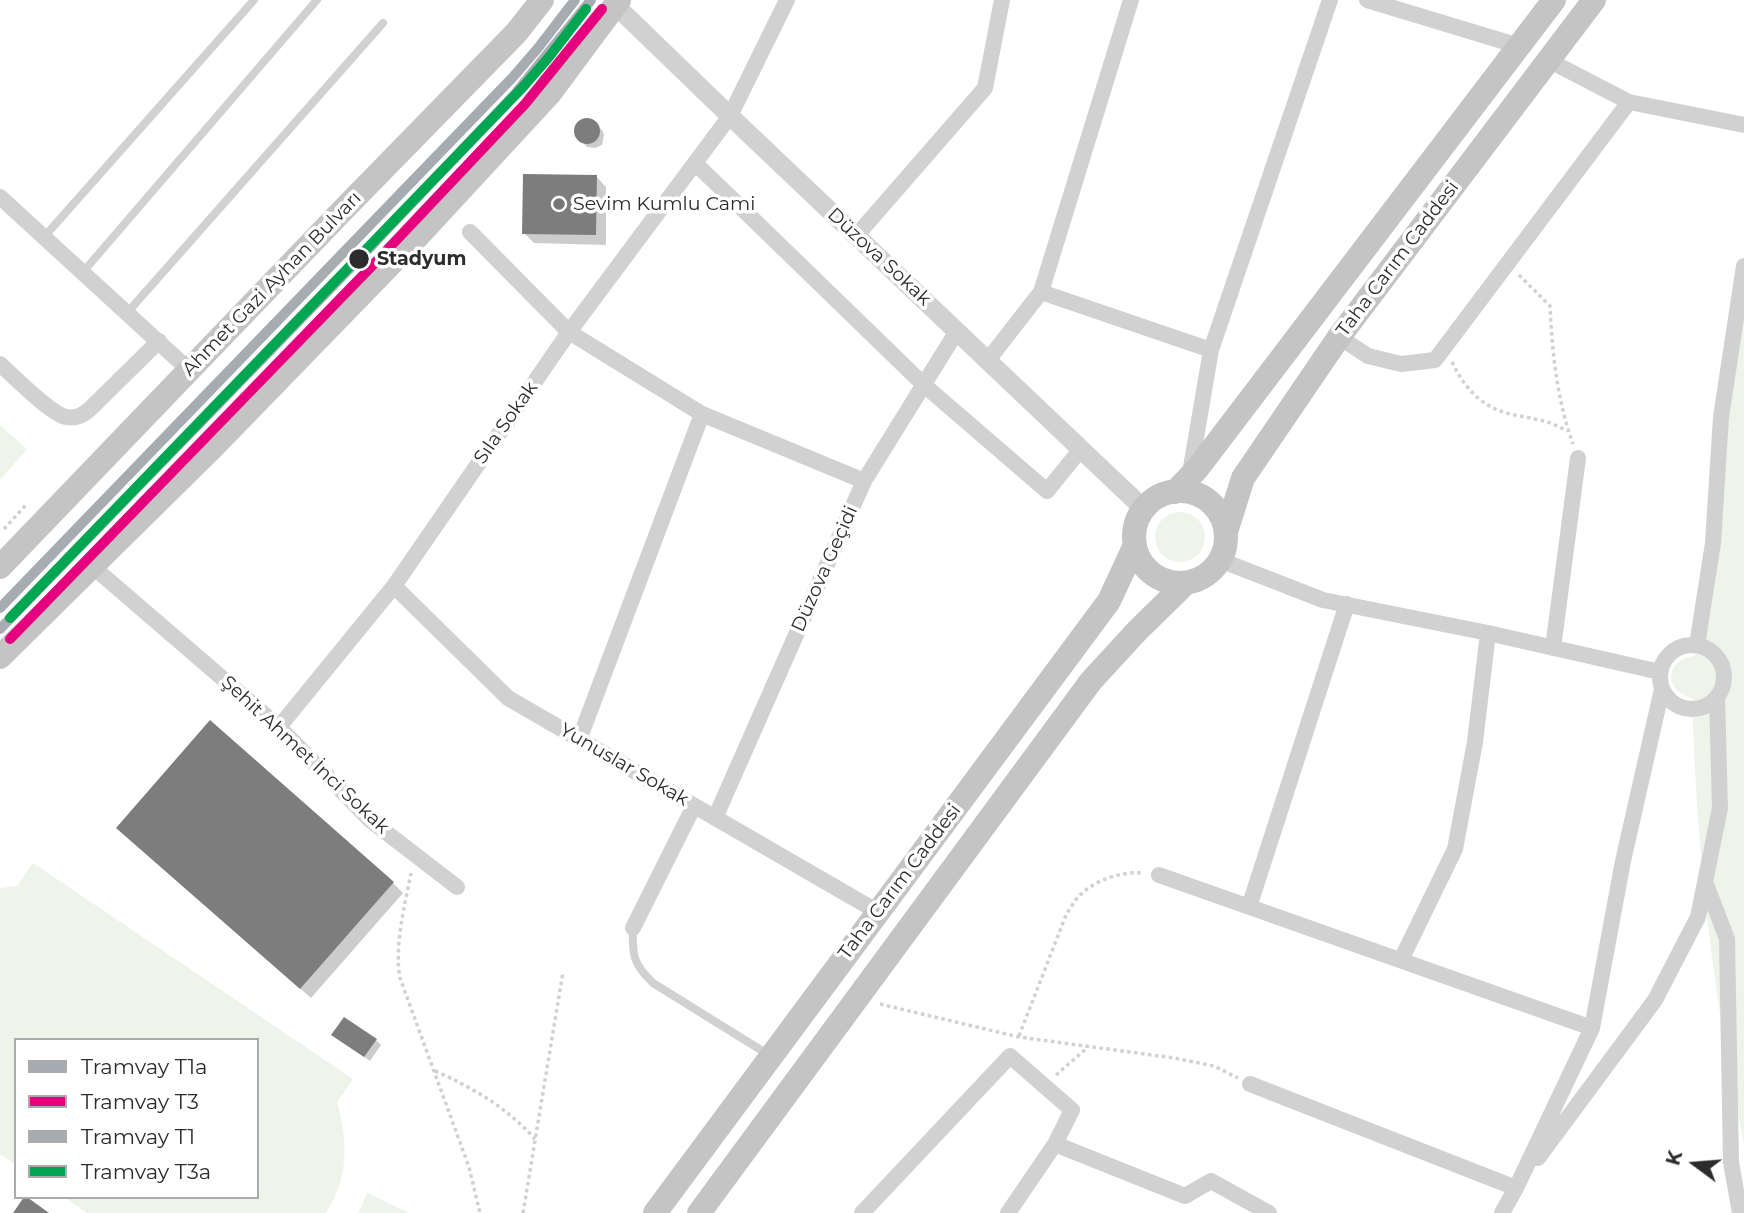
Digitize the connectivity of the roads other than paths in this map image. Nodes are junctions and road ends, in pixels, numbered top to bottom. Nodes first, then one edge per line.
1 (254, 0) edge
2 (317, 0) edge
3 (542, 0) edge
4 (787, 0) edge
5 (989, 0) edge
6 (1131, 0) edge
7 (1330, 0) edge
8 (1367, 0) edge
9 (1554, 0) edge
10 (1594, 0) edge
11 (617, 3) edge
12 (1001, 7) edge
13 (383, 23) dead end
14 (1520, 46) junction
15 (1548, 60) junction
16 (1629, 102) junction
17 (730, 116) junction
18 (1744, 125) edge
19 (695, 163) junction
20 (0, 197) edge
21 (470, 232) dead end
22 (857, 235) junction
23 (44, 237) junction
24 (1744, 266) edge
25 (83, 272) junction
26 (1041, 292) junction
27 (127, 313) junction
28 (957, 331) junction
29 (569, 332) junction
30 (1339, 337) junction
31 (159, 341) junction
32 (1738, 347) edge
33 (1211, 351) junction
34 (988, 360) junction
35 (0, 364) edge
36 (189, 370) junction
37 (924, 385) junction
38 (702, 414) junction
39 (1081, 449) junction
40 (1577, 458) dead end
41 (864, 481) junction
42 (1182, 484) junction
43 (1144, 509) junction
44 (1226, 532) junction
45 (1135, 545) junction
46 (1220, 560) junction
47 (92, 566) junction
48 (0, 567) edge
49 (1186, 583) junction
50 (394, 586) junction
51 (1347, 604) junction
52 (1488, 633) junction
53 (1696, 645) junction
54 (1553, 648) junction
55 (0, 657) edge
56 (1661, 680) junction
57 (1717, 697) junction
58 (279, 727) junction
59 (579, 740) junction
60 (694, 806) junction
61 (715, 818) junction
62 (1160, 875) road end
63 (1705, 883) junction
64 (457, 887) dead end
65 (1249, 907) junction
66 (878, 912) junction
67 (634, 928) joint
68 (1401, 960) junction
69 (1592, 1028) junction
70 (771, 1056) junction
71 (1737, 1067) edge
72 (1250, 1084) road end
73 (1055, 1143) junction
74 (1516, 1188) junction
75 (655, 1213) edge
76 (699, 1213) edge
77 (862, 1213) edge
78 (1008, 1213) edge
79 (1269, 1213) edge
80 (1502, 1213) edge
81 (1740, 1213) edge

1 - 23 lane
2 - 25 lane
3 - 36 main road, Ahmet Gazi Ayhan Bulvarı
4 - 17 street, Sıla Sokak
5 - 12 street
6 - 26 street
7 - 33 street
8 - 14 street
9 - 14 main road, Taha Carım Caddesi
10 - 15 main road, Taha Carım Caddesi
11 - 17 street, Düzova Sokak
11 - 47 main road
12 - 22 street
13 - 27 lane
14 - 42 main road, Taha Carım Caddesi
15 - 16 street
15 - 30 main road, Taha Carım Caddesi
16 - 18 street
16 - 30 street
17 - 19 street, Sıla Sokak
17 - 22 street, Düzova Sokak
19 - 29 street, Sıla Sokak
19 - 37 street
20 - 23 street
21 - 29 street
22 - 28 street, Düzova Sokak
23 - 25 street
24 - 32 street
25 - 27 street
26 - 33 street
26 - 34 street
27 - 31 street
28 - 34 street, Düzova Sokak
28 - 37 street, Düzova Geçidi
29 - 38 street
29 - 50 street, Sıla Sokak
30 - 44 main road, Taha Carım Caddesi
31 - 35 street
31 - 36 street
32 - 53 street
33 - 42 street
34 - 39 street, Düzova Sokak
36 - 48 main road, Ahmet Gazi Ayhan Bulvarı
37 - 39 street
37 - 41 street, Düzova Geçidi
38 - 41 street
38 - 59 street
39 - 43 street, Düzova Sokak
40 - 54 street
41 - 61 street, Düzova Geçidi
42 - 43 main road
42 - 44 main road
43 - 45 main road
44 - 46 main road
45 - 49 main road
45 - 66 main road, Taha Carım Caddesi
46 - 49 main road
46 - 51 street
47 - 55 main road
47 - 58 street, Şehit Ahmet İnci Sokak
49 - 76 main road, Taha Carım Caddesi
50 - 58 street, Sıla Sokak
50 - 59 street, Yunuslar Sokak
51 - 52 street
51 - 65 street
52 - 54 street
52 - 68 street
53 - 56 street
53 - 57 street
54 - 56 street
56 - 57 street
56 - 69 street
57 - 63 street
58 - 64 street, Şehit Ahmet İnci Sokak
59 - 60 street, Yunuslar Sokak
60 - 61 street, Yunuslar Sokak
60 - 67 street
61 - 66 street, Yunuslar Sokak
62 - 65 street
63 - 71 street
63 - 74 street
65 - 68 street
66 - 70 main road, Taha Carım Caddesi
67 - 70 lane
68 - 69 street
69 - 74 street
70 - 75 main road, Taha Carım Caddesi
71 - 81 street
72 - 74 street
73 - 77 street
73 - 78 street
73 - 79 street
74 - 80 street

